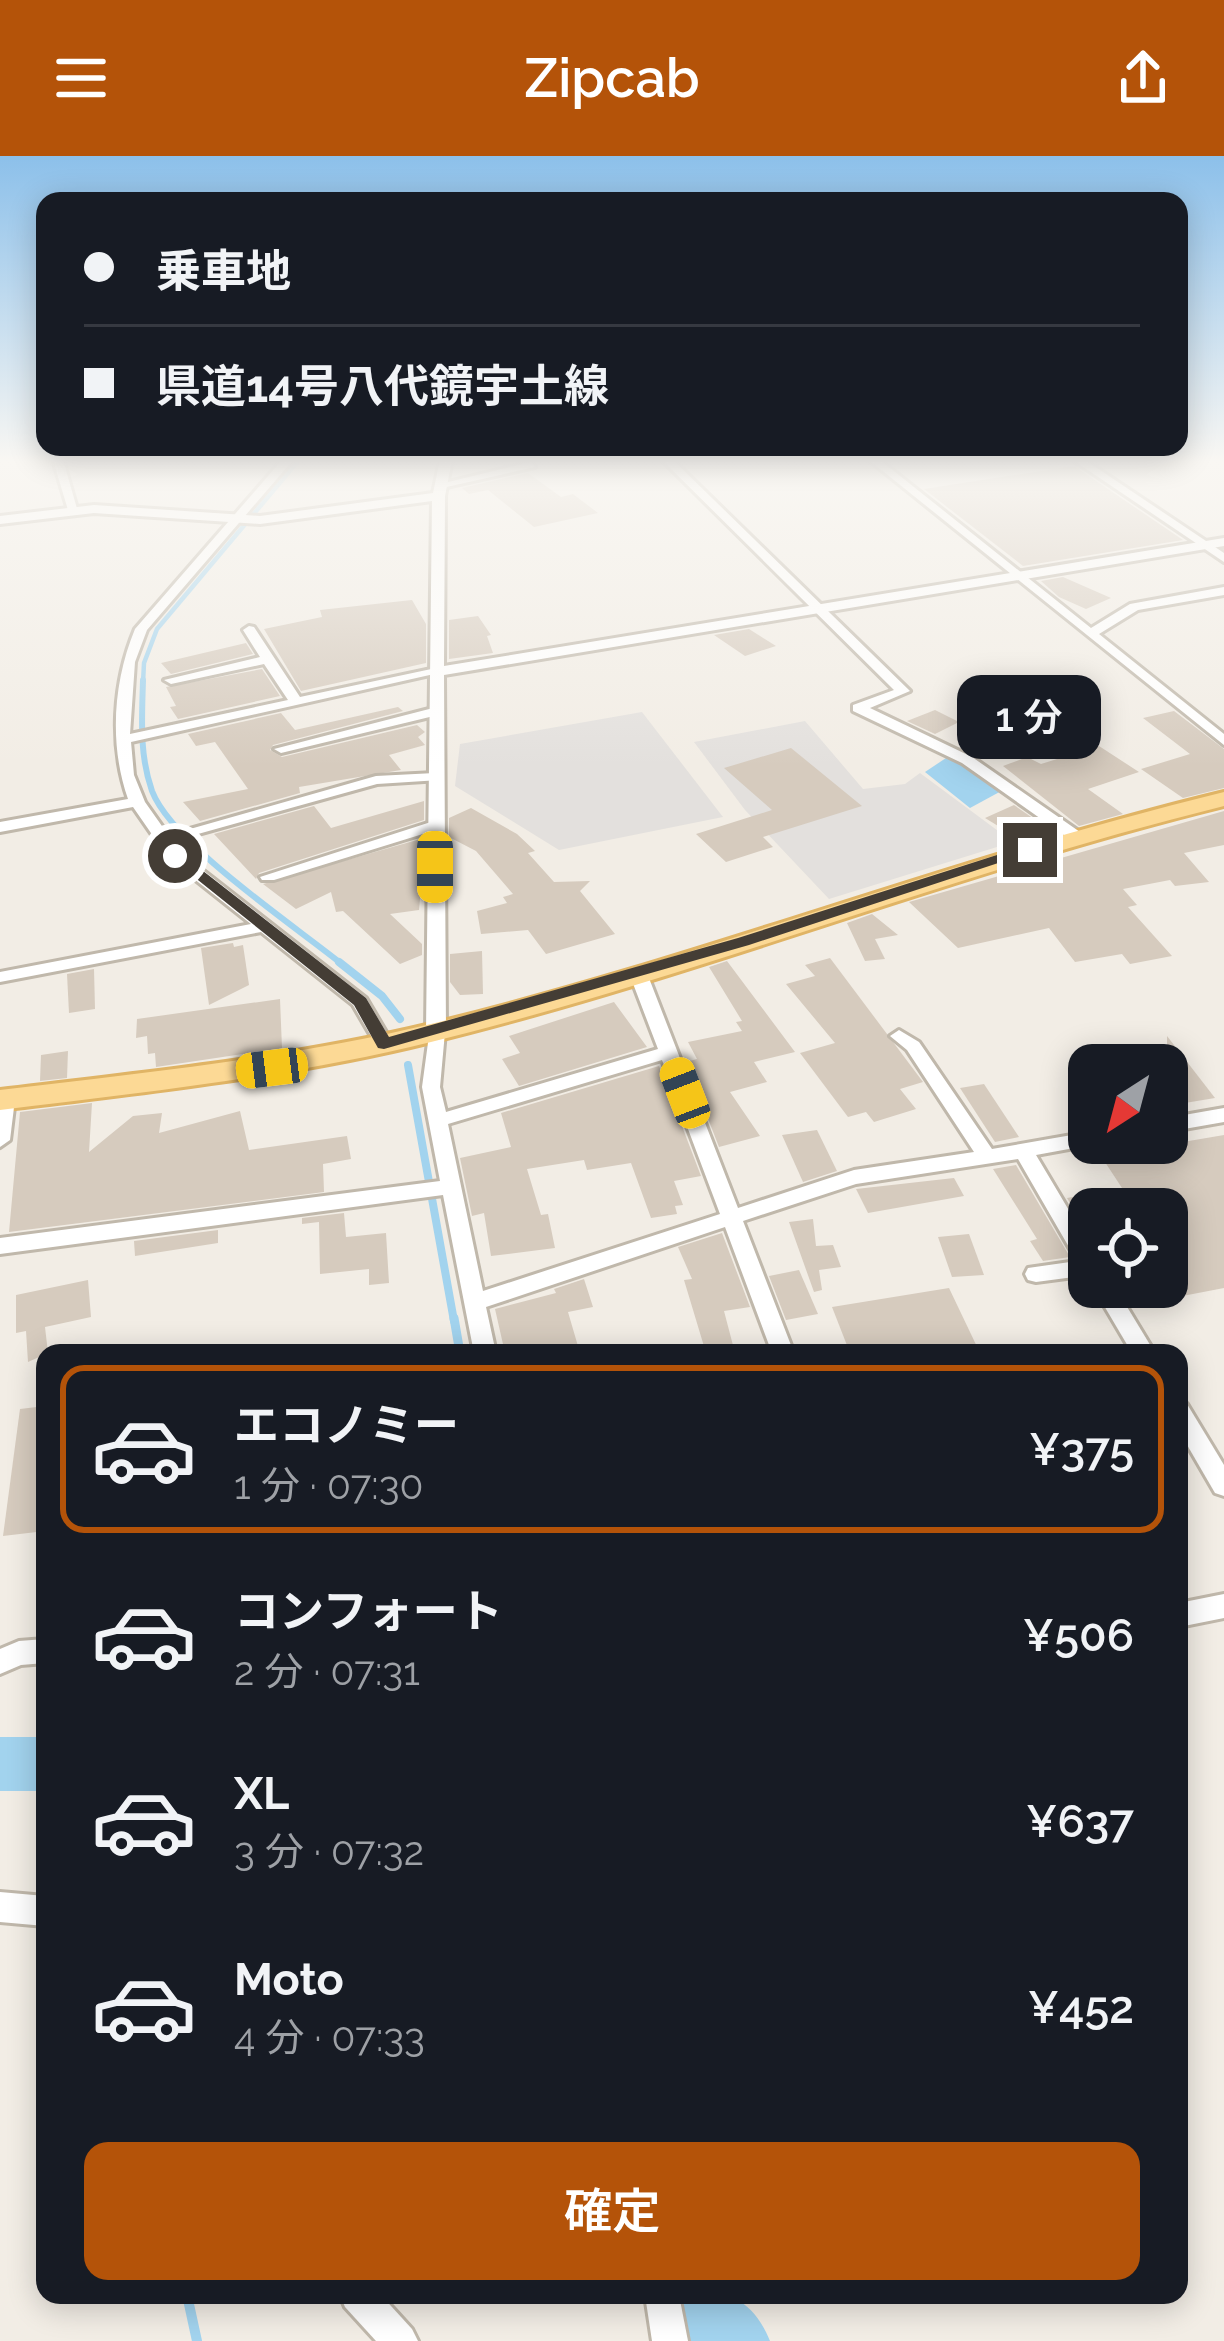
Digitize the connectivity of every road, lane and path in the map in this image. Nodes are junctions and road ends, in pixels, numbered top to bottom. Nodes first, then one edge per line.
1 (204, 562) edge
2 (438, 562) edge
3 (770, 562) edge
4 (1003, 562) edge
5 (1099, 562) edge
6 (1019, 575) junction
7 (1224, 592) edge
8 (817, 609) junction
9 (249, 630) dead end
10 (1091, 633) junction
11 (268, 659) junction
12 (436, 672) junction
13 (171, 680) dead end
14 (296, 701) junction
15 (437, 711) junction
16 (132, 737) junction
17 (1224, 741) edge
18 (281, 749) dead end
19 (435, 777) junction
20 (1224, 799) edge
21 (137, 802) junction
22 (434, 826) junction
23 (0, 827) edge
24 (198, 829) dead end
25 (1074, 835) junction
26 (268, 877) dead end
27 (267, 926) junction
28 (638, 973) junction
29 (0, 977) edge
30 (436, 1032) junction
31 (899, 1036) dead end
32 (384, 1044) junction
33 (669, 1052) junction
34 (2, 1100) edge
35 (1224, 1115) edge
36 (437, 1121) junction
37 (1188, 1121) edge
38 (0, 1139) edge
39 (1068, 1143) edge
40 (1023, 1151) junction
41 (987, 1157) junction
42 (447, 1188) junction
43 (733, 1215) junction
44 (1068, 1228) edge
45 (0, 1246) edge
46 (1068, 1268) edge
47 (1036, 1274) dead end
48 (475, 1302) junction
49 (1117, 1308) edge
50 (483, 1344) edge
51 (780, 1344) edge
52 (1139, 1344) edge
53 (1188, 1426) edge
54 (1224, 1486) edge
55 (1224, 1606) edge
56 (1188, 1613) edge
57 (36, 1652) edge
58 (0, 1662) edge
59 (0, 1907) edge
60 (36, 1910) edge
61 (365, 2304) edge
62 (664, 2304) edge
63 (400, 2341) edge
64 (670, 2341) edge

1 - 16 street
2 - 12 street
3 - 8 street
4 - 6 street
5 - 6 street
6 - 8 street
6 - 10 street
7 - 10 street
8 - 12 street
8 - 25 street
9 - 11 street
10 - 17 street
11 - 13 street
11 - 14 street
12 - 14 street
12 - 15 street
14 - 16 street
15 - 18 street
15 - 19 street
16 - 21 street
19 - 22 street
19 - 24 street
20 - 25 main road
21 - 23 street
21 - 27 street
22 - 26 street
22 - 30 street
25 - 28 main road
27 - 29 street
27 - 32 street
28 - 30 main road
28 - 33 street
30 - 32 main road
30 - 36 street
31 - 41 street
32 - 34 main road
33 - 36 street
33 - 43 street
34 - 38 street
35 - 37 street
36 - 42 street
39 - 40 street
40 - 41 street
40 - 44 street
41 - 43 street
42 - 45 street
42 - 48 street
43 - 48 street
43 - 51 street
46 - 47 street
48 - 50 street
49 - 52 street
53 - 54 street
55 - 56 street
57 - 58 street
59 - 60 street
61 - 63 street
62 - 64 street

